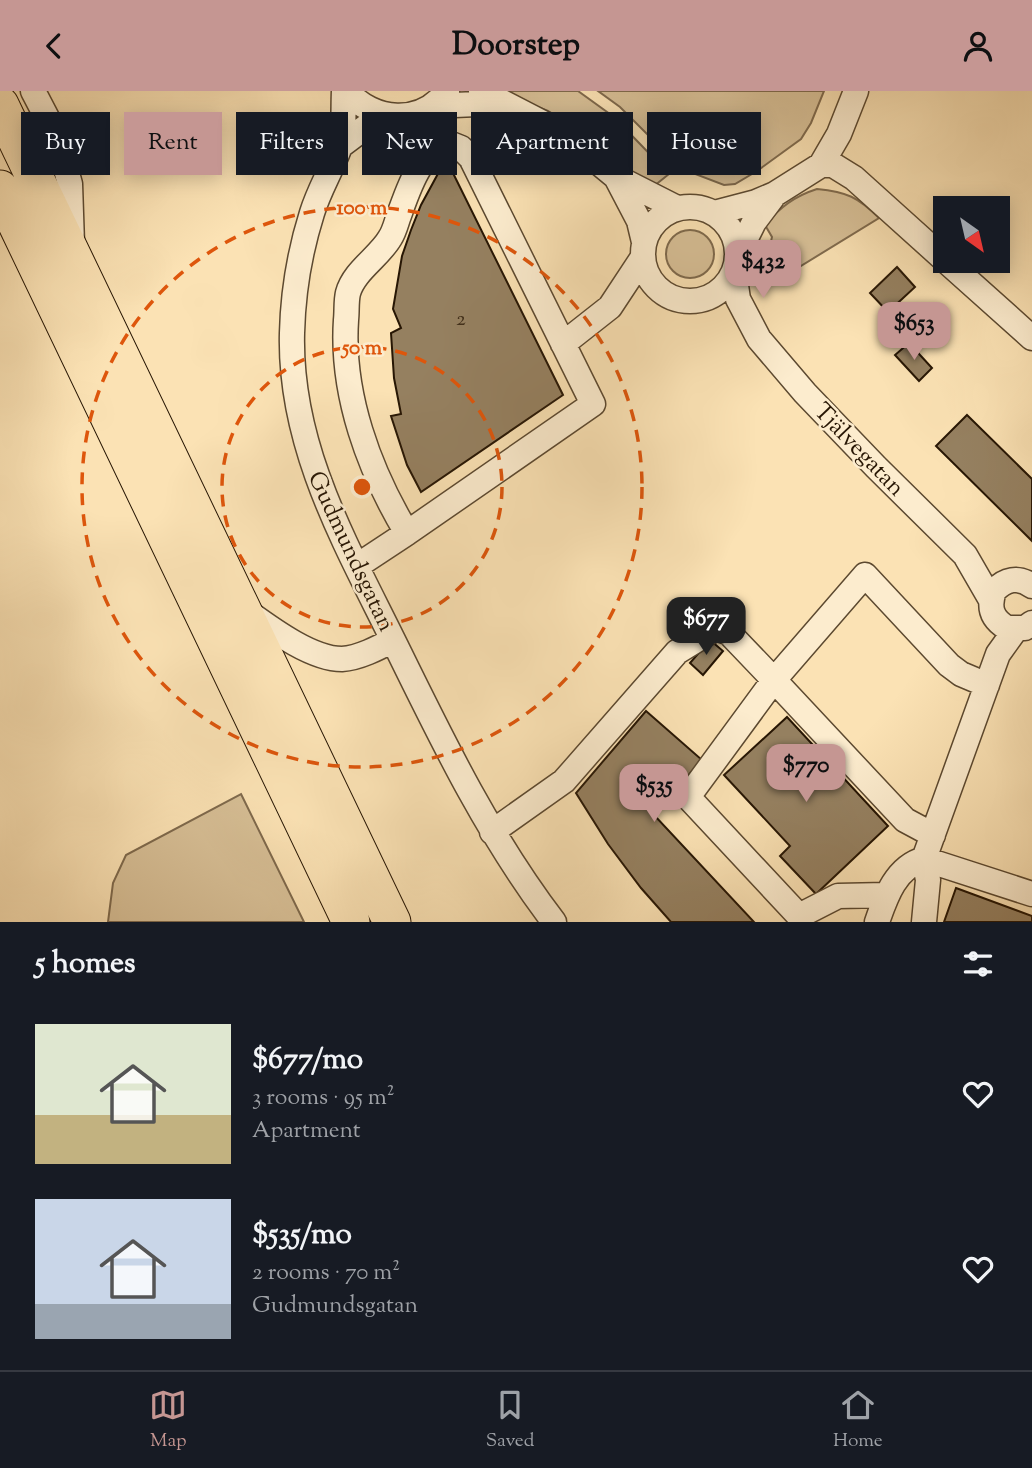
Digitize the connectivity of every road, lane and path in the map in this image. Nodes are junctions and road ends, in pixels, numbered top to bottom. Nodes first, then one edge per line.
1 (33, 91) edge
2 (346, 91) edge
3 (856, 91) edge
4 (491, 97) edge
5 (439, 98) edge
6 (0, 105) edge
7 (343, 112) edge
8 (377, 112) edge
9 (413, 112) edge
10 (821, 165) junction
11 (327, 175) edge
12 (616, 177) junction
13 (0, 189) edge
14 (775, 194) junction
15 (677, 208) junction
16 (714, 213) junction
17 (933, 249) edge
18 (643, 250) junction
19 (72, 255) junction
20 (736, 263) junction
21 (960, 273) edge
22 (662, 292) junction
23 (693, 301) junction
24 (610, 307) junction
25 (1032, 338) edge
26 (759, 339) junction
27 (563, 344) junction
28 (407, 533) junction
29 (965, 555) junction
30 (356, 566) junction
31 (1024, 582) edge
32 (991, 600) junction
33 (241, 608) junction
34 (1021, 626) edge
35 (393, 641) junction
36 (774, 680) junction
37 (986, 685) junction
38 (492, 832) junction
39 (933, 835) junction
40 (360, 856) junction
41 (924, 859) junction
42 (327, 872) junction
43 (1032, 894) edge
44 (886, 895) junction
45 (351, 922) edge
46 (392, 922) edge
47 (554, 922) edge
48 (877, 922) edge
49 (923, 922) edge

1 - 19 street
2 - 7 street, Gudmundsgatan
2 - 8 street
3 - 10 street
4 - 5 street
4 - 12 street
5 - 9 street
6 - 19 highway
10 - 14 street
10 - 17 street
11 - 30 street, Gudmundsgatan
12 - 15 street
12 - 18 street
13 - 42 highway
14 - 16 street
14 - 20 street
15 - 16 street
15 - 18 street
16 - 20 street
18 - 22 street
18 - 24 street
19 - 33 highway
20 - 23 street
20 - 26 street, Tjälvegatan
21 - 25 street
22 - 23 street
22 - 24 street
23 - 26 street, Tjälvegatan
24 - 27 street
26 - 29 street, Tjälvegatan
27 - 28 street
27 - 28 street
28 - 30 street
29 - 31 street, Tjälvegatan
29 - 32 street, Tjälvegatan
30 - 35 street, Gudmundsgatan
31 - 32 street, Tjälvegatan
32 - 34 street, Tjälvegatan
33 - 35 street
33 - 40 highway
34 - 37 street
35 - 38 street, Gudmundsgatan
36 - 37 street
36 - 38 street
36 - 39 street
36 - 44 street
37 - 39 street
38 - 47 street, Gudmundsgatan
39 - 41 street
40 - 42 street
40 - 46 highway
41 - 43 street
41 - 44 street
41 - 49 street
42 - 45 highway
44 - 48 street

